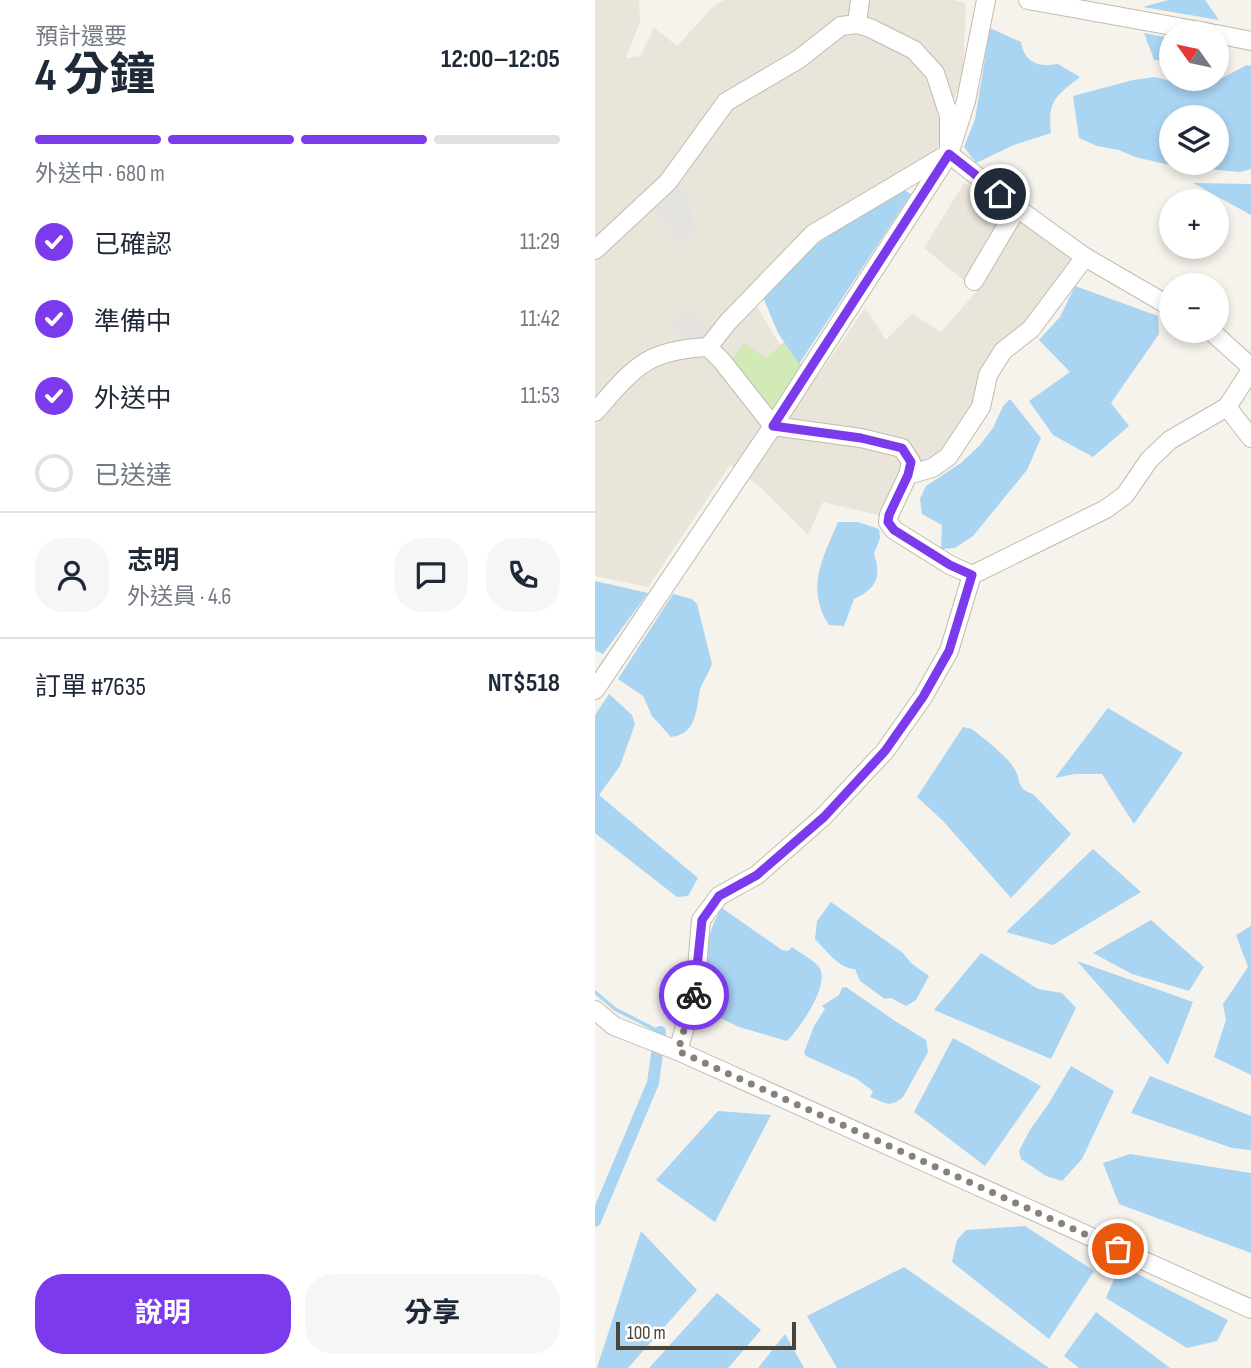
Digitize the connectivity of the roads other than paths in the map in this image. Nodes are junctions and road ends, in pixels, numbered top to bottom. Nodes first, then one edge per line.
1 (860, 0) edge
2 (986, 0) edge
3 (1028, 0) edge
4 (857, 24) junction
5 (1159, 24) edge
6 (1229, 37) edge
7 (1251, 41) edge
8 (949, 154) junction
9 (1017, 208) junction
10 (595, 250) edge
11 (1085, 257) junction
12 (974, 281) dead end
13 (1159, 300) edge
14 (1224, 343) edge
15 (708, 347) junction
16 (1251, 368) edge
17 (1227, 407) junction
18 (595, 412) edge
19 (773, 426) junction
20 (1251, 438) edge
21 (908, 475) junction
22 (972, 575) junction
23 (595, 690) edge
24 (595, 1010) edge
25 (678, 1051) junction
26 (1251, 1309) edge

1 - 4 street
2 - 8 street
3 - 5 street
4 - 8 street
4 - 10 street
6 - 7 street
8 - 9 street
8 - 15 street
8 - 19 street
9 - 11 street
9 - 12 street
11 - 13 street
11 - 21 street
14 - 16 street
15 - 18 street
15 - 19 street
16 - 17 street
17 - 20 street
17 - 22 street
19 - 21 street
19 - 23 street
21 - 22 street
22 - 25 street
24 - 25 street
25 - 26 street

